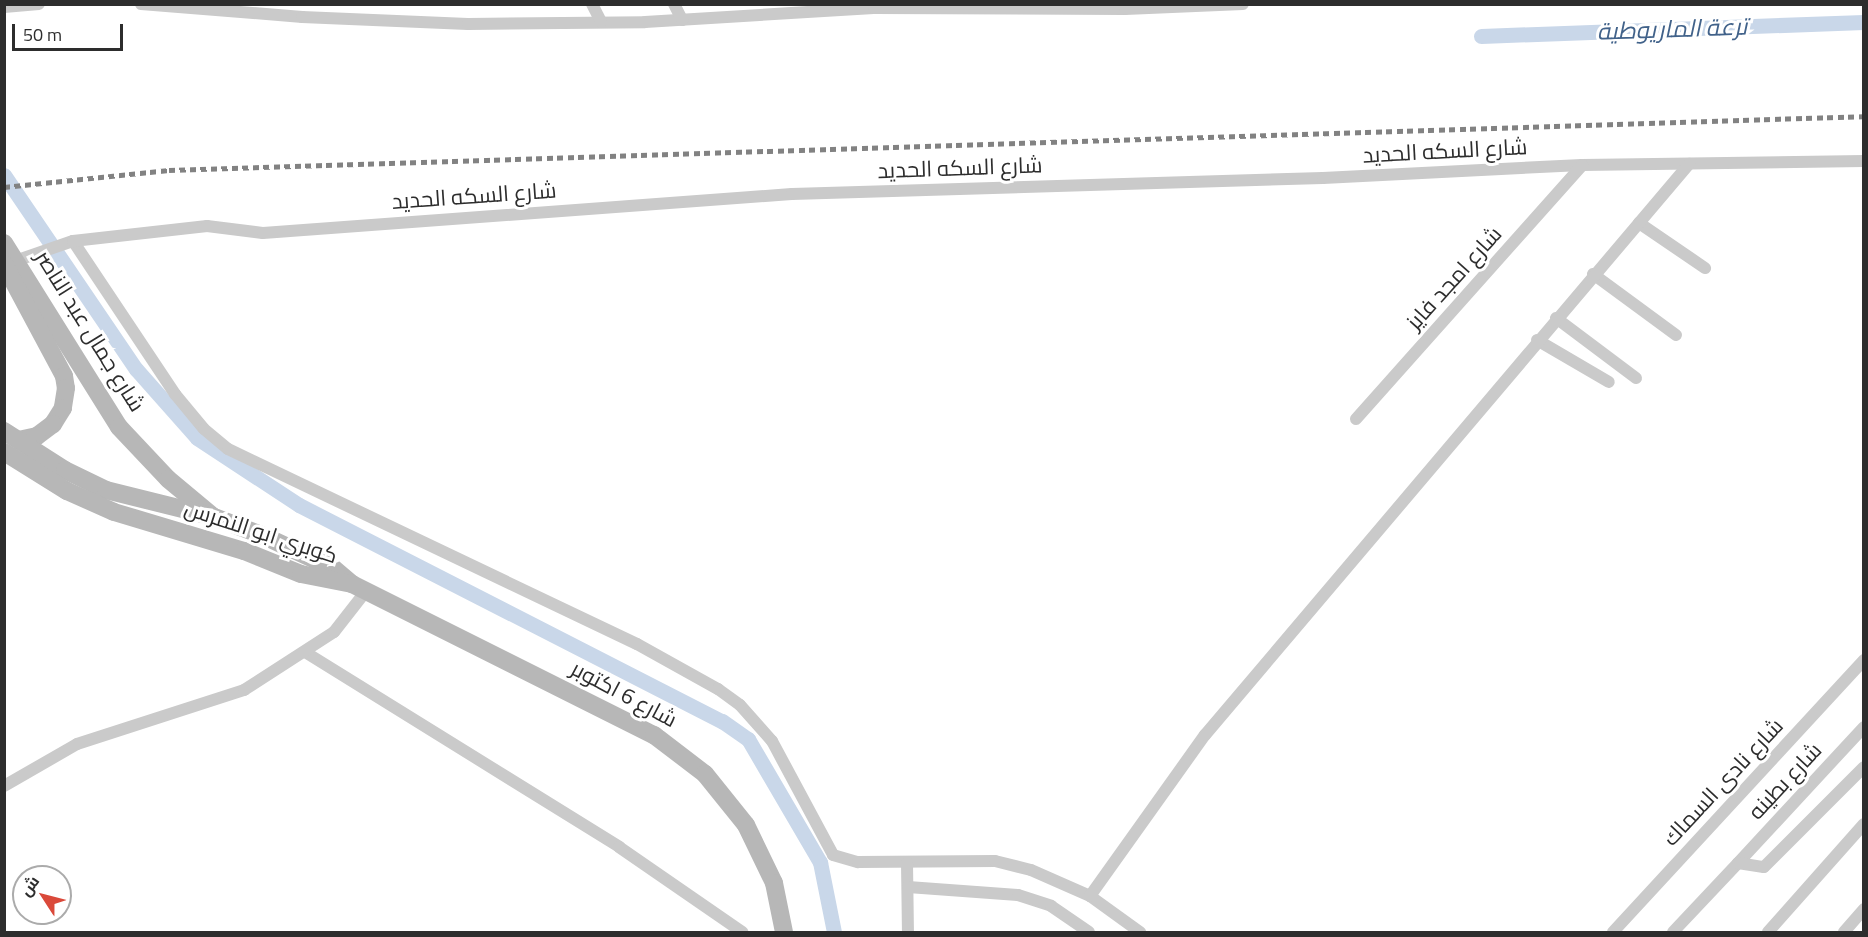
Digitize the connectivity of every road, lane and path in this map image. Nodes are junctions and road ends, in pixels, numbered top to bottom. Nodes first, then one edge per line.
1 (39, 4) edge
2 (141, 4) edge
3 (592, 4) edge
4 (674, 4) edge
5 (1241, 5) edge
6 (873, 6) edge
7 (921, 6) edge
8 (1171, 6) edge
9 (1191, 6) edge
10 (4, 7) edge
11 (1124, 7) edge
12 (682, 20) junction
13 (601, 22) junction
14 (1861, 163) edge
15 (1689, 164) junction
16 (1582, 165) junction
17 (1639, 223) junction
18 (4, 243) edge
19 (66, 243) junction
20 (19, 259) edge
21 (1705, 268) dead end
22 (1593, 274) junction
23 (1556, 318) junction
24 (1676, 334) dead end
25 (1537, 340) junction
26 (1636, 378) dead end
27 (1609, 382) dead end
28 (1356, 419) dead end
29 (9, 441) edge
30 (214, 517) junction
31 (359, 588) junction
32 (305, 652) junction
33 (1863, 660) edge
34 (1863, 727) edge
35 (1863, 767) edge
36 (4, 786) edge
37 (1863, 824) edge
38 (907, 863) junction
39 (1738, 863) junction
40 (908, 888) junction
41 (1090, 896) junction
42 (1863, 909) edge
43 (742, 933) edge
44 (784, 933) edge
45 (908, 933) edge
46 (1089, 933) edge
47 (1140, 933) edge
48 (1613, 933) edge
49 (1673, 933) edge
50 (1768, 933) edge
51 (1844, 933) edge

1 - 10 street
2 - 13 street
3 - 13 street
4 - 12 street
5 - 9 street
6 - 7 street
6 - 12 street
7 - 11 street
8 - 9 street
8 - 11 street
12 - 13 street
14 - 15 street, شارع السكه الحديد
15 - 16 street, شارع السكه الحديد
15 - 17 street
16 - 19 street, شارع السكه الحديد
16 - 28 street, شارع امجد فايز
17 - 21 street
17 - 22 street
18 - 20 main road, شارع جمال عبد الناصر
19 - 20 street, شارع السكه الحديد
19 - 38 street
20 - 29 main road, شارع جمال عبد الناصر
20 - 30 main road, شارع جمال عبد الناصر
22 - 23 street
22 - 24 street
23 - 25 street
23 - 26 street
25 - 27 street
25 - 41 street
29 - 30 main road, كوبري ابو النمرس
29 - 31 main road, كوبري ابو النمرس
30 - 31 main road, كوبري ابو النمرس
31 - 32 street
31 - 44 main road, شارع 6 اكتوبر
32 - 36 street
32 - 43 street
33 - 48 street, شارع نادى السماك
34 - 39 street, شارع بطينه
35 - 39 street
37 - 50 street
38 - 40 street
38 - 41 street
39 - 49 street, شارع بطينه
40 - 45 street
40 - 46 street
41 - 47 street
42 - 51 street

